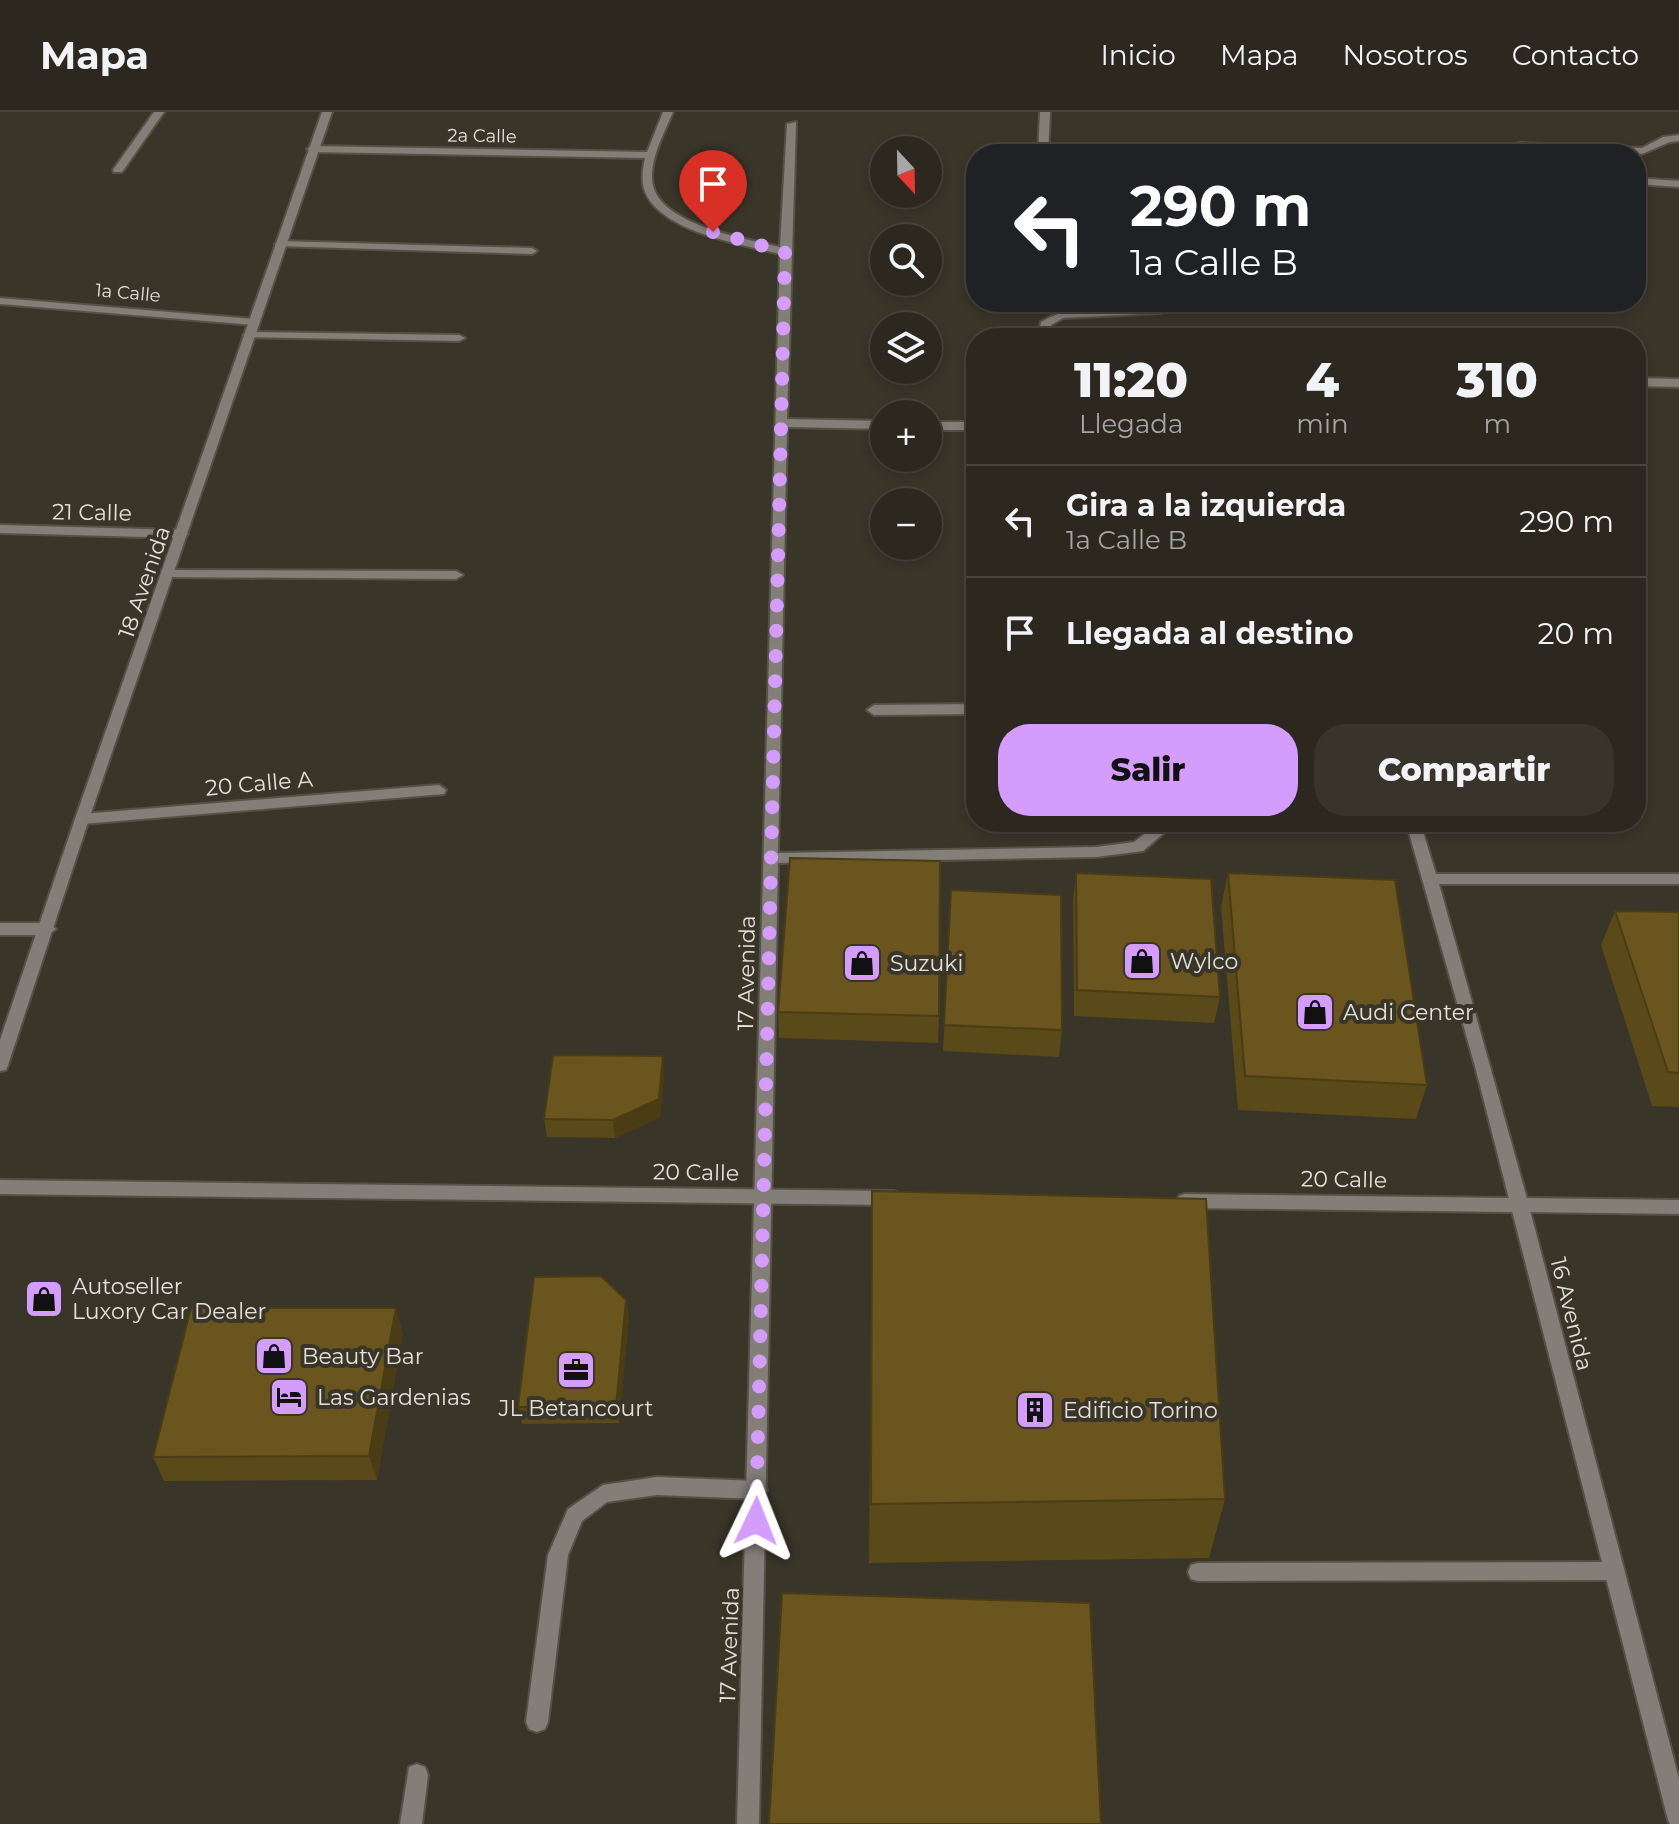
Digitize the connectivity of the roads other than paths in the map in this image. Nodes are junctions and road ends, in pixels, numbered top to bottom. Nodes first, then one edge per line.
1 (159, 112) edge
2 (327, 112) edge
3 (668, 112) edge
4 (1045, 112) edge
5 (792, 124) dead end
6 (1679, 138) edge
7 (1043, 144) edge
8 (312, 149) junction
9 (1646, 150) edge
10 (651, 155) junction
11 (118, 170) dead end
12 (1646, 182) edge
13 (1679, 184) edge
14 (280, 244) junction
15 (532, 251) dead end
16 (785, 252) junction
17 (0, 301) edge
18 (1133, 312) edge
19 (1045, 328) edge
20 (252, 329) junction
21 (459, 338) dead end
22 (1646, 382) edge
23 (1679, 383) edge
24 (782, 423) junction
25 (870, 425) edge
26 (942, 426) edge
27 (966, 426) edge
28 (0, 529) edge
29 (182, 534) junction
30 (168, 574) junction
31 (456, 575) dead end
32 (966, 709) edge
33 (874, 710) dead end
34 (439, 790) dead end
35 (82, 819) junction
36 (1156, 832) edge
37 (1416, 832) edge
38 (772, 858) junction
39 (1430, 879) junction
40 (1679, 879) edge
41 (0, 929) edge
42 (48, 929) junction
43 (0, 1065) edge
44 (0, 1187) edge
45 (765, 1197) junction
46 (906, 1199) edge
47 (1174, 1201) edge
48 (1520, 1205) junction
49 (1679, 1207) edge
50 (757, 1490) junction
51 (1611, 1571) junction
52 (1198, 1572) edge
53 (537, 1722) dead end
54 (417, 1775) dead end
55 (1679, 1820) edge
56 (411, 1824) edge
57 (748, 1824) edge

1 - 11 street
2 - 8 street, 18 Avenida
3 - 10 street
4 - 7 street
5 - 16 street, 17 Avenida
6 - 9 street
8 - 10 street, 2a Calle
8 - 14 street, 18 Avenida
10 - 16 street
12 - 13 street
14 - 15 street
14 - 20 street, 18 Avenida
16 - 24 street, 17 Avenida
17 - 20 street, 1a Calle
18 - 19 street
20 - 21 street, 1a Calle
20 - 29 street, 18 Avenida
22 - 23 street
24 - 25 street
24 - 38 street, 17 Avenida
26 - 27 street
28 - 29 street, 21 Calle
29 - 30 street, 18 Avenida
30 - 31 street
30 - 35 street, 18 Avenida
32 - 33 street
34 - 35 street, 20 Calle A
35 - 42 street, 18 Avenida
36 - 38 street
37 - 39 street, 16 Avenida
38 - 45 street, 17 Avenida
39 - 40 street
39 - 48 street, 16 Avenida
41 - 42 street
42 - 43 street, 18 Avenida
44 - 45 street, 20 Calle
45 - 46 street, 20 Calle
45 - 50 street, 17 Avenida
47 - 48 street, 20 Calle
48 - 49 street, 20 Calle
48 - 51 street, 16 Avenida
50 - 53 street
50 - 57 street, 17 Avenida
51 - 52 street
51 - 55 street, 16 Avenida
54 - 56 street

